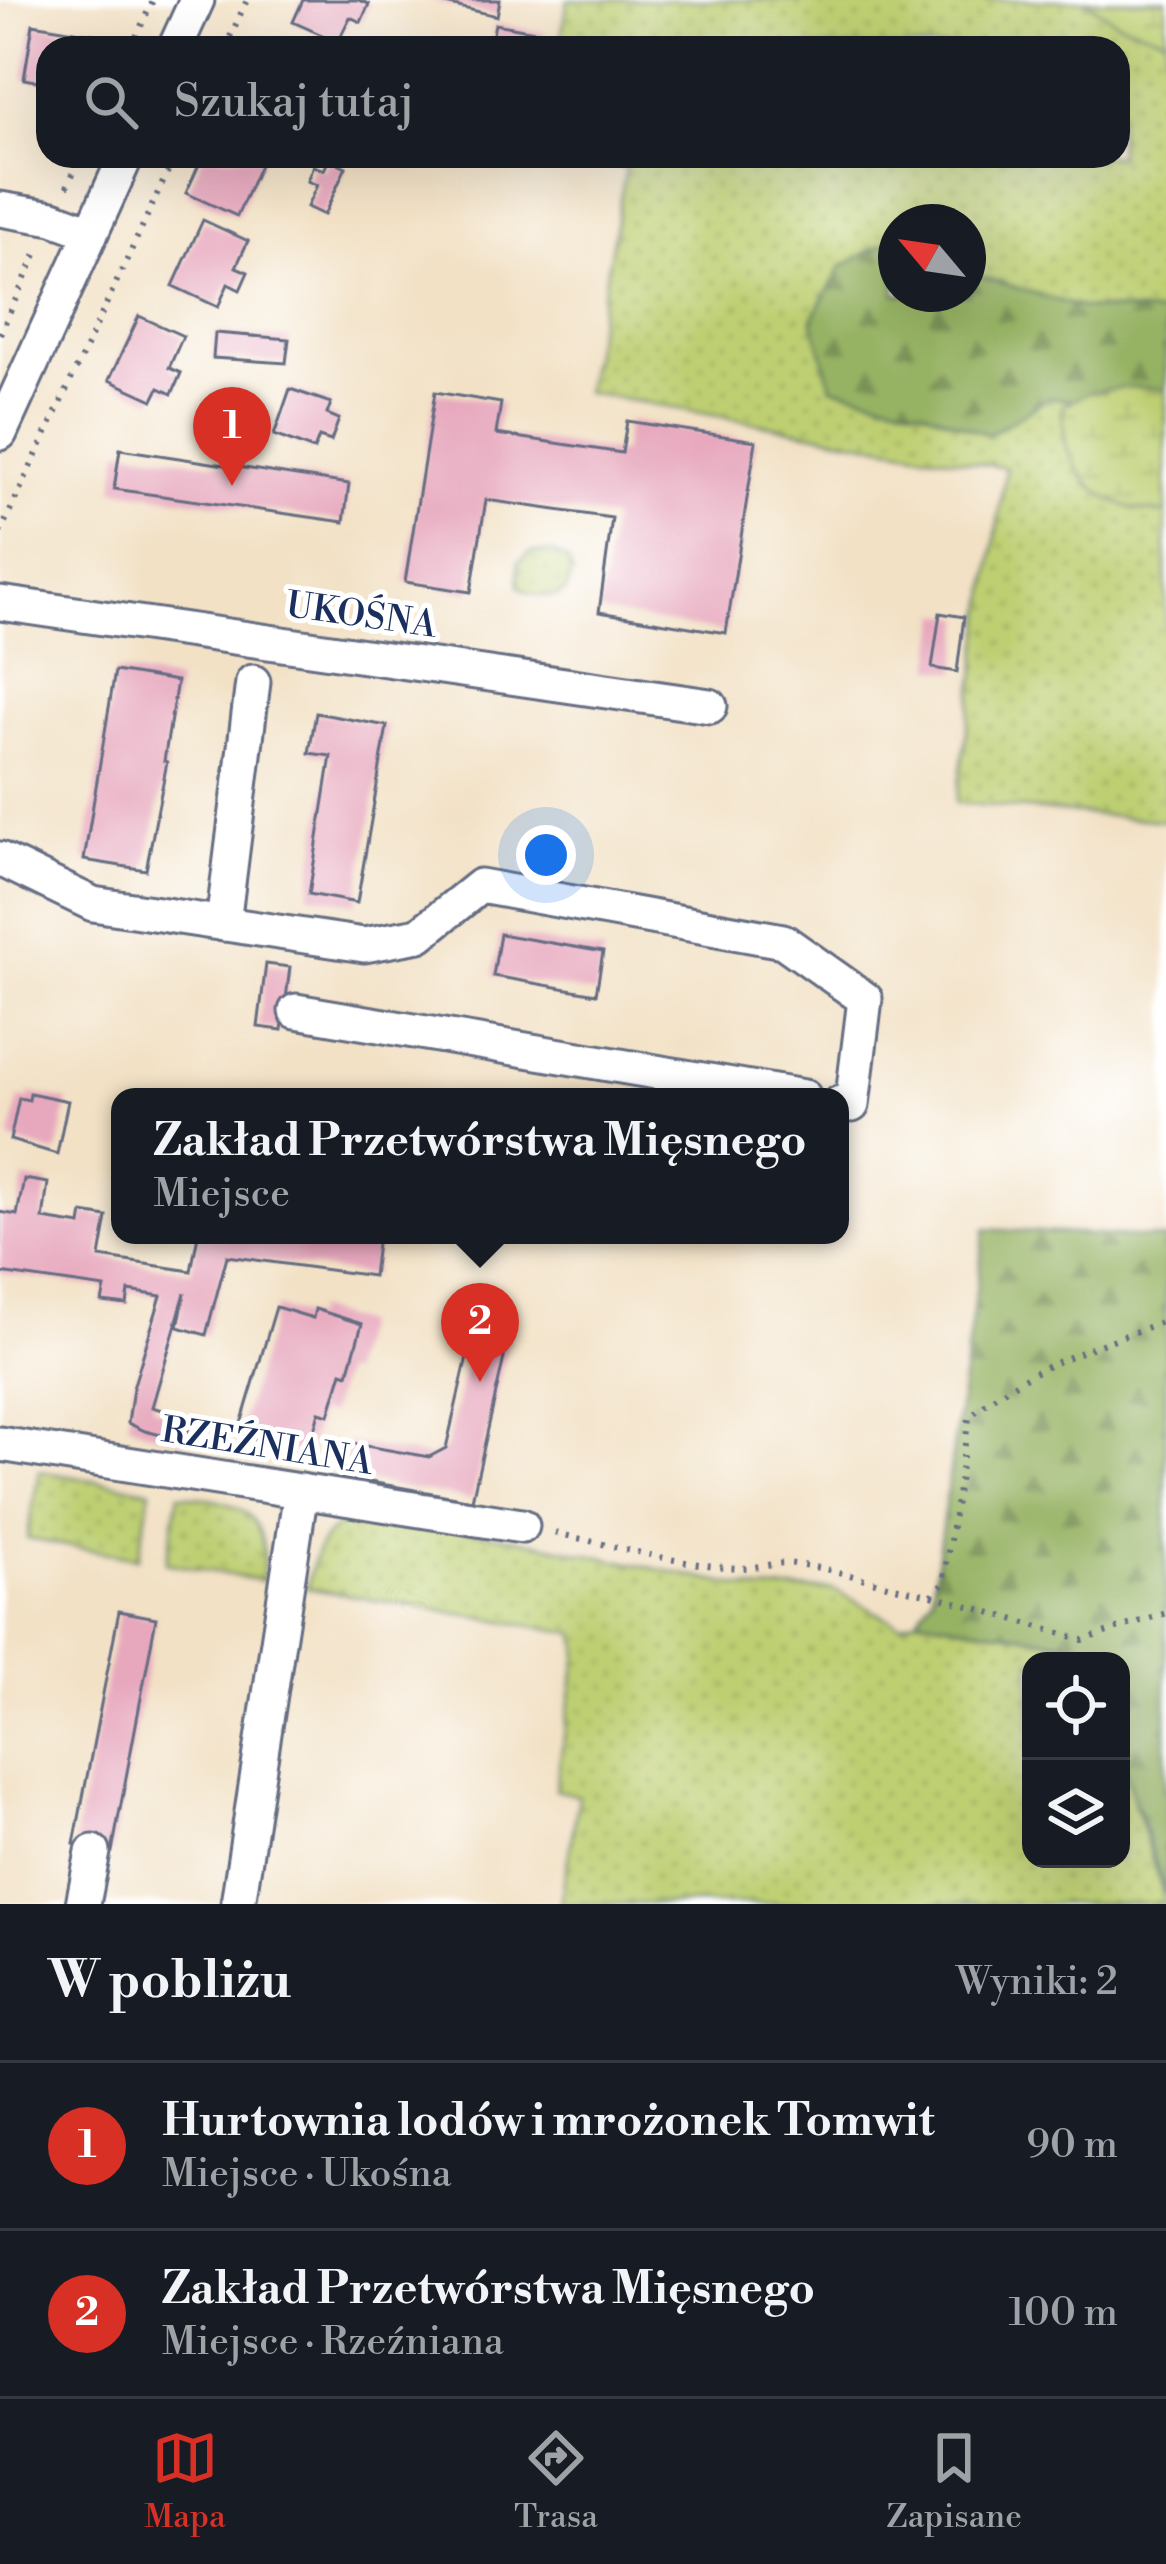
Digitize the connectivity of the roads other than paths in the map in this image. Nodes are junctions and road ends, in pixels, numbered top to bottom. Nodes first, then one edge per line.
1 (197, 0) edge
2 (180, 36) edge
3 (120, 168) edge
4 (0, 209) edge
5 (91, 232) junction
6 (0, 433) edge
7 (0, 603) edge
8 (254, 682) dead end
9 (710, 706) dead end
10 (0, 859) edge
11 (223, 924) junction
12 (296, 1011) dead end
13 (751, 1088) edge
14 (849, 1104) edge
15 (0, 1444) edge
16 (301, 1491) junction
17 (523, 1526) road end
18 (93, 1852) dead end
19 (83, 1904) edge
20 (238, 1904) edge

1 - 2 street
3 - 5 street
4 - 5 street
5 - 6 street
7 - 9 street, UKOŚNA
8 - 11 street
10 - 11 street
11 - 14 street
12 - 13 street
15 - 16 street, RZEŹNIANA
16 - 17 street, RZEŹNIANA
16 - 20 street
18 - 19 street

